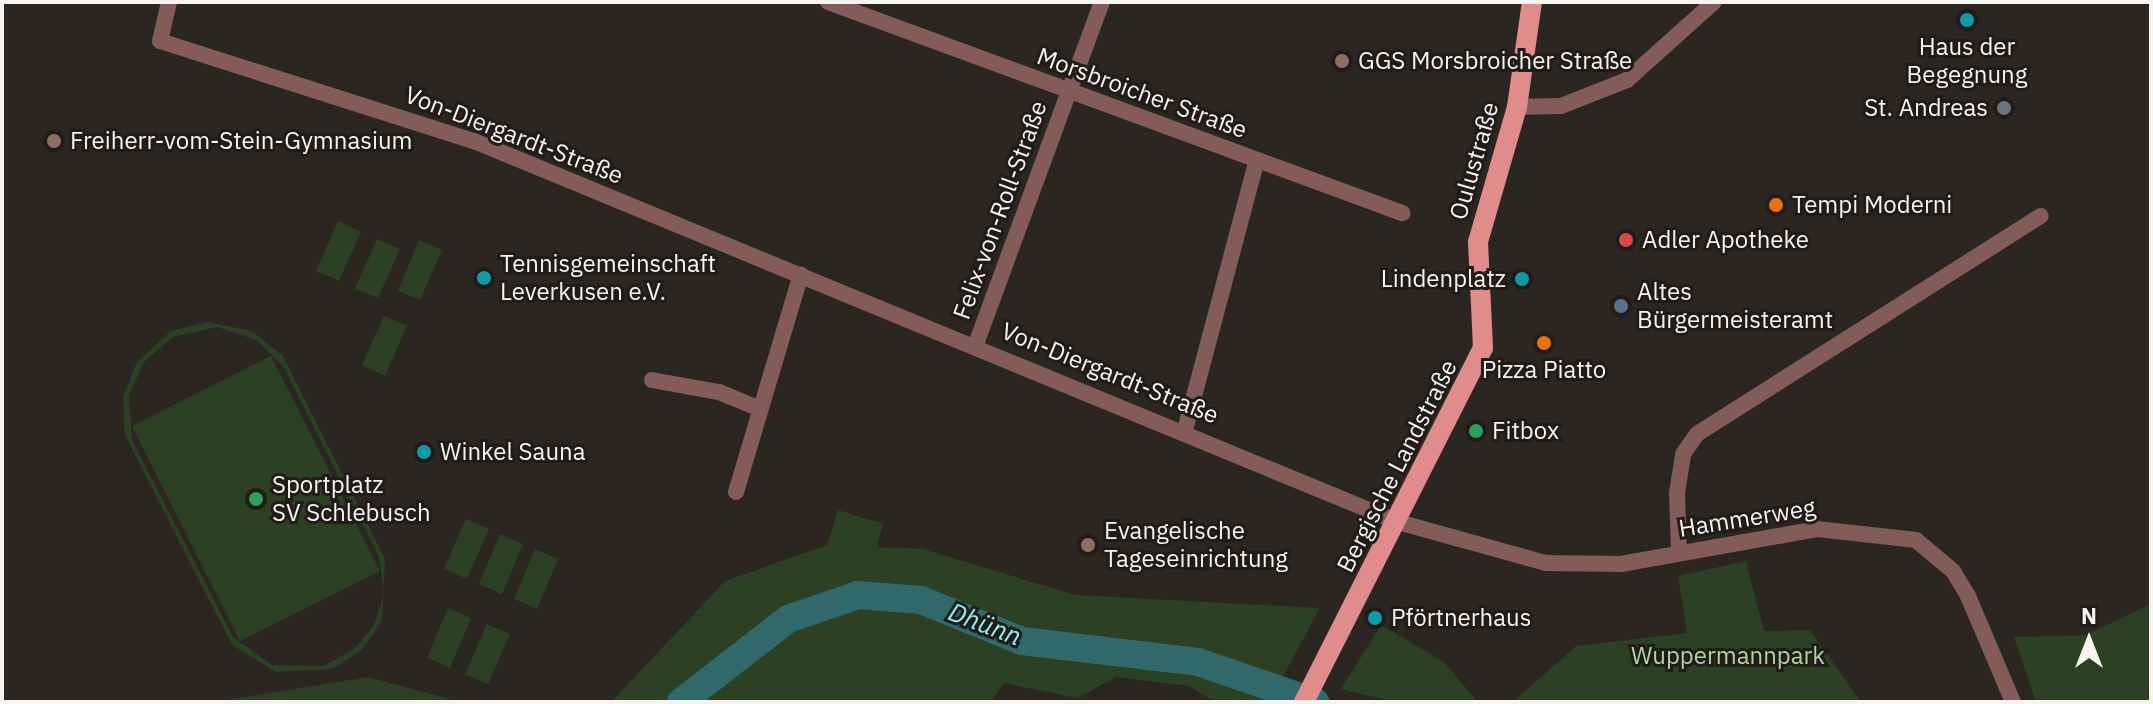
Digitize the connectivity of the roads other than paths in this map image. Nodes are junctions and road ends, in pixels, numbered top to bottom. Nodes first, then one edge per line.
1 (169, 2) edge
2 (828, 2) edge
3 (1102, 2) edge
4 (1532, 2) edge
5 (1714, 2) edge
6 (868, 9) edge
7 (1068, 93) junction
8 (1517, 107) junction
9 (1257, 160) junction
10 (1402, 213) dead end
11 (2041, 216) dead end
12 (801, 274) junction
13 (1485, 334) joint
14 (976, 344) junction
15 (652, 380) dead end
16 (760, 409) junction
17 (1185, 430) junction
18 (736, 492) dead end
19 (1398, 522) junction
20 (1679, 553) junction
21 (1304, 702) edge
22 (2013, 702) edge

1 - 12 street, Von-Diergardt-Straße
2 - 6 street, Morsbroicher Straße
3 - 7 street, Felix-von-Roll-Straße
4 - 8 main road, Oulustraße
5 - 8 street
6 - 7 street, Morsbroicher Straße
7 - 9 street, Morsbroicher Straße
7 - 14 street, Felix-von-Roll-Straße
8 - 13 main road, Oulustraße
9 - 10 street, Morsbroicher Straße
9 - 17 street
11 - 20 street
12 - 14 street, Von-Diergardt-Straße
12 - 16 street
13 - 19 main road, Bergische Landstraße
14 - 17 street, Von-Diergardt-Straße
15 - 16 street
16 - 18 street
17 - 19 street, Von-Diergardt-Straße
19 - 20 street, Hammerweg
19 - 21 main road, Bergische Landstraße
20 - 22 street, Hammerweg

